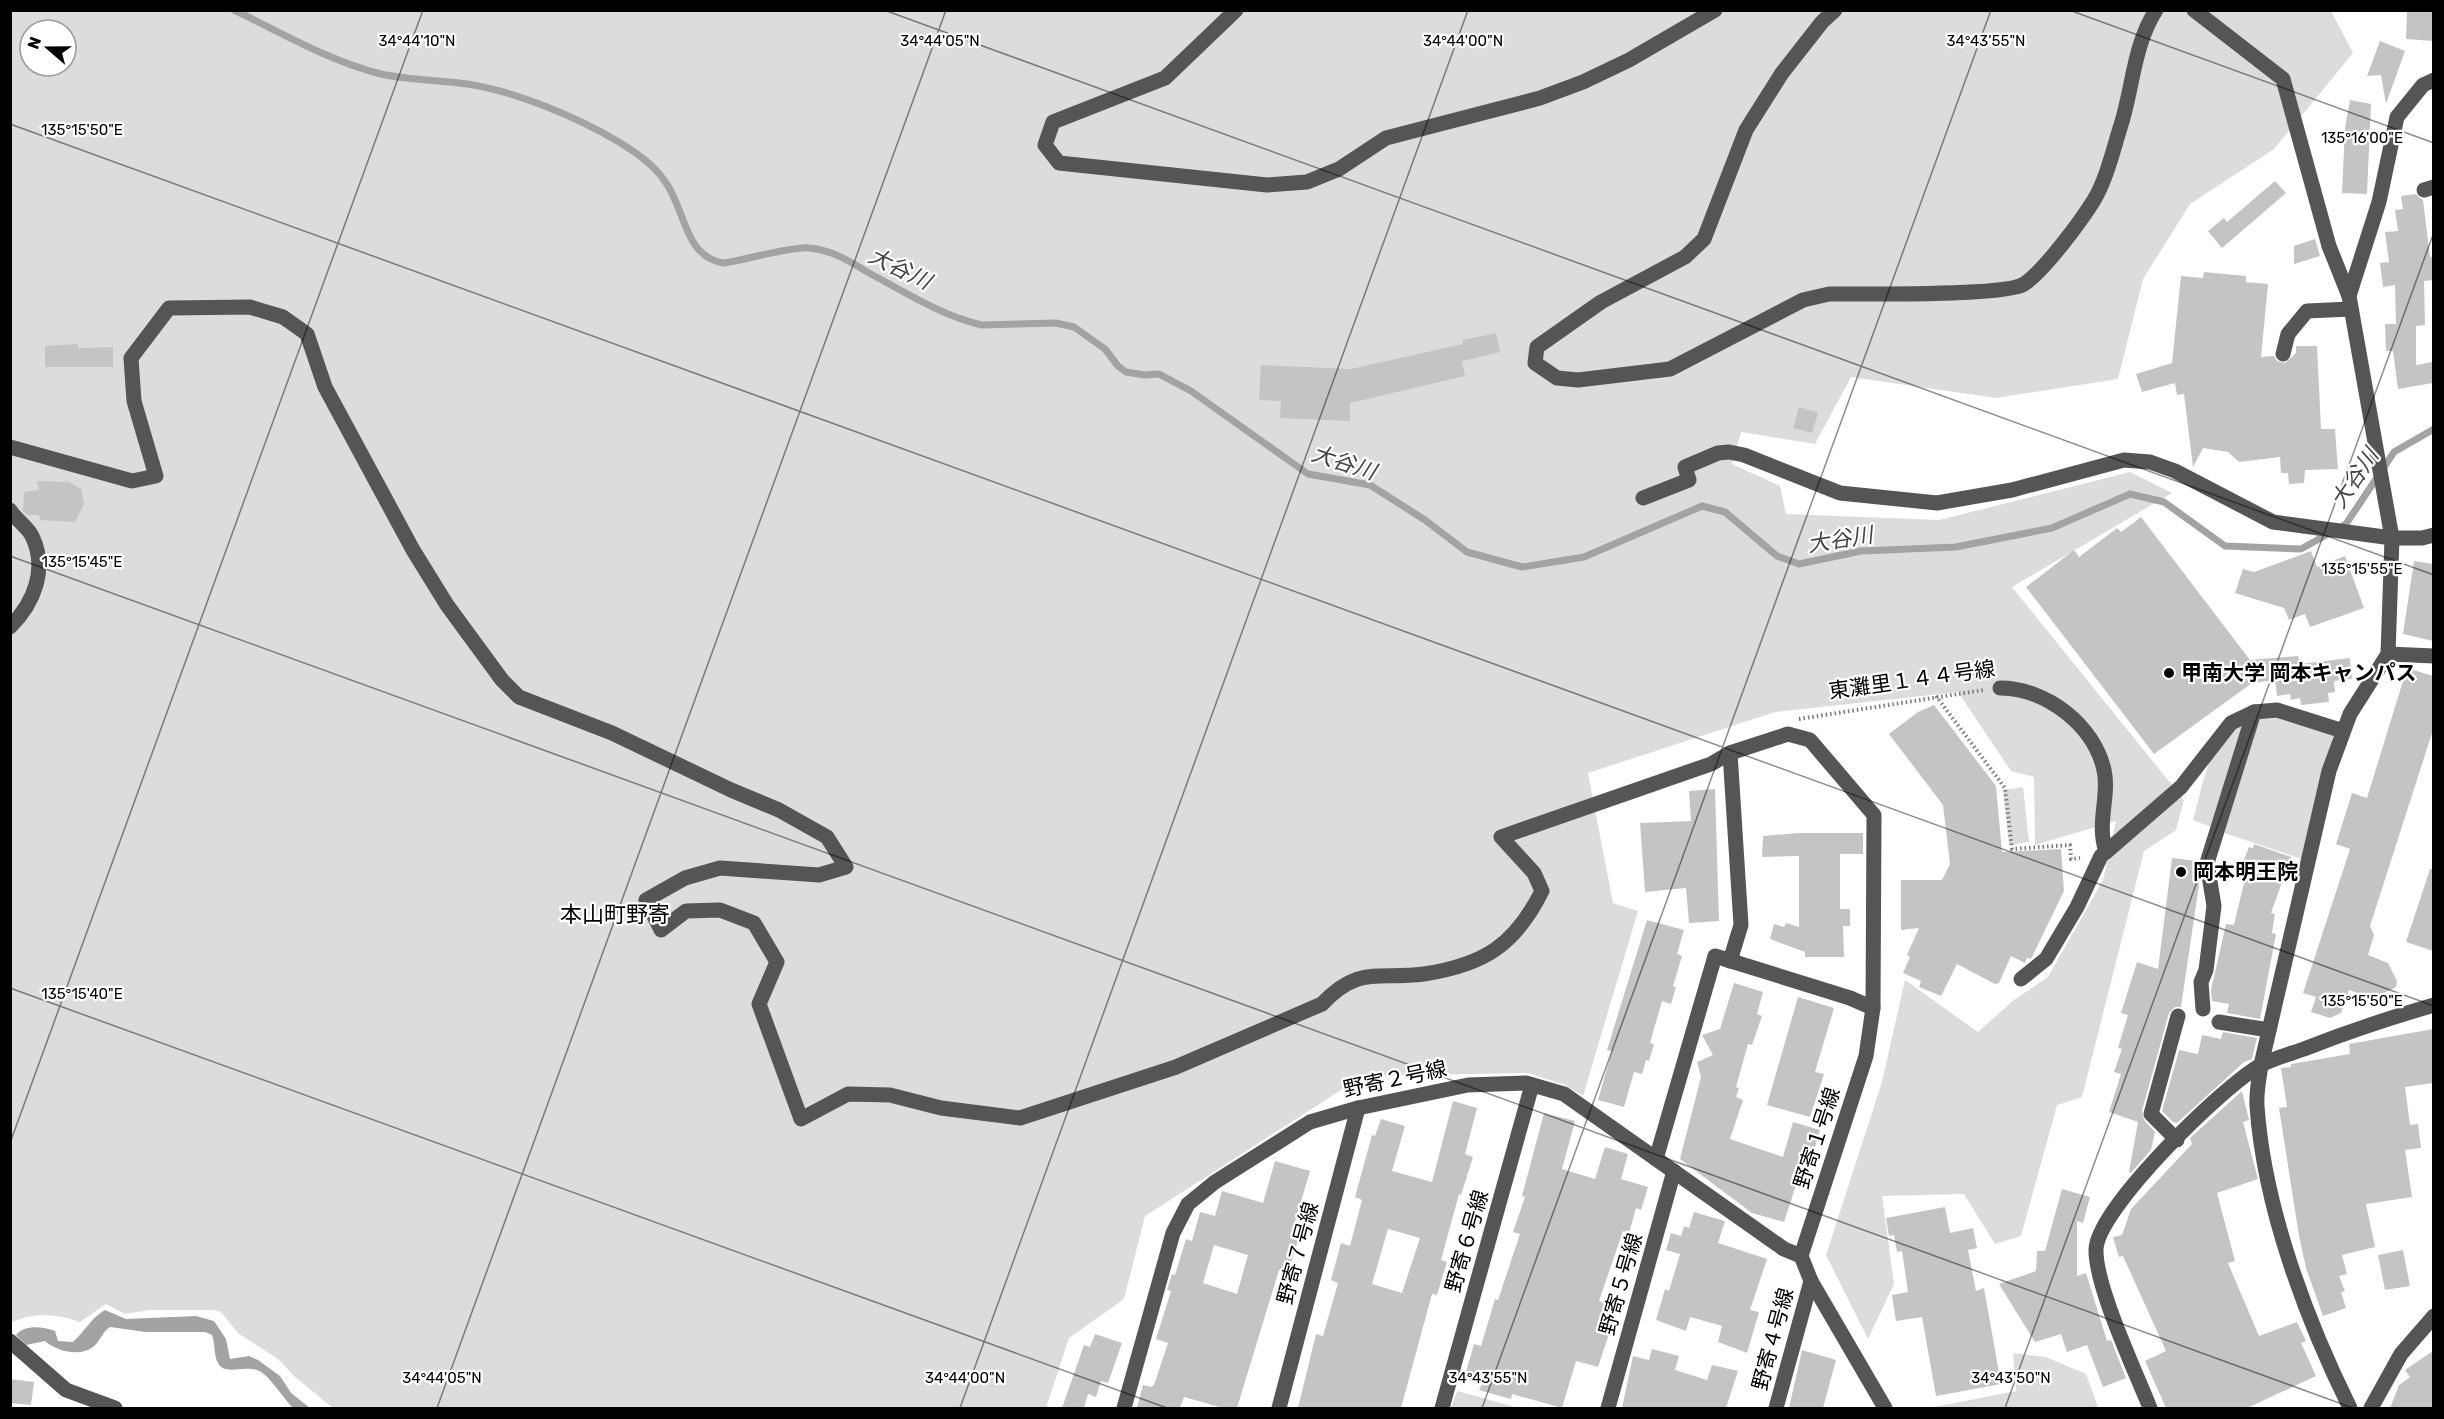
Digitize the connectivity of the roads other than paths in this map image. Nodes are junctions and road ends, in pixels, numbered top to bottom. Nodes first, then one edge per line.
1 (1236, 10) edge
2 (1715, 10) edge
3 (1835, 10) edge
4 (2156, 10) edge
5 (2194, 10) edge
6 (2433, 80) edge
7 (2350, 303) junction
8 (2283, 354) dead end
9 (10, 447) edge
10 (1643, 498) dead end
11 (10, 510) edge
12 (2433, 535) edge
13 (2392, 538) junction
14 (10, 627) edge
15 (2388, 654) junction
16 (2433, 657) edge
17 (2000, 688) road end
18 (2254, 712) junction
19 (2343, 730) junction
20 (1730, 753) junction
21 (2104, 854) junction
22 (1730, 961) junction
23 (2021, 979) dead end
24 (2433, 1005) edge
25 (1873, 1008) junction
26 (2203, 1009) dead end
27 (2178, 1016) dead end
28 (2218, 1022) dead end
29 (2270, 1030) junction
30 (2261, 1065) junction
31 (1532, 1085) junction
32 (1358, 1108) junction
33 (2176, 1140) junction
34 (1656, 1159) junction
35 (1674, 1171) junction
36 (1801, 1256) junction
37 (1811, 1281) junction
38 (2433, 1316) edge
39 (10, 1341) edge
40 (115, 1408) edge
41 (1124, 1408) edge
42 (1278, 1408) edge
43 (1442, 1408) edge
44 (1608, 1408) edge
45 (1776, 1408) edge
46 (1885, 1408) edge
47 (2150, 1408) edge
48 (2350, 1408) edge
49 (2371, 1408) edge

1 - 2 street
3 - 4 street
5 - 7 street
6 - 7 street
7 - 8 street
7 - 13 street
9 - 20 street
10 - 13 street
11 - 14 street
12 - 13 street
13 - 15 street
15 - 16 street
15 - 19 street
17 - 21 street, 東灘里１４４号線
18 - 19 street
18 - 21 street
18 - 26 street
19 - 29 street
20 - 22 street
20 - 25 street, 野寄１号線
21 - 23 street
22 - 25 street
22 - 34 street
24 - 30 street
25 - 36 street, 野寄１号線
27 - 33 street
28 - 29 street
29 - 30 street
30 - 33 street
30 - 48 street
31 - 32 street, 野寄２号線
31 - 34 street, 野寄２号線
31 - 43 street, 野寄６号線
32 - 41 street, 野寄２号線
32 - 42 street, 野寄７号線
33 - 47 street
34 - 35 street, 野寄２号線
35 - 36 street, 野寄２号線
35 - 44 street, 野寄５号線
36 - 37 street
37 - 45 street, 野寄４号線
37 - 46 street
38 - 49 street
39 - 40 street

